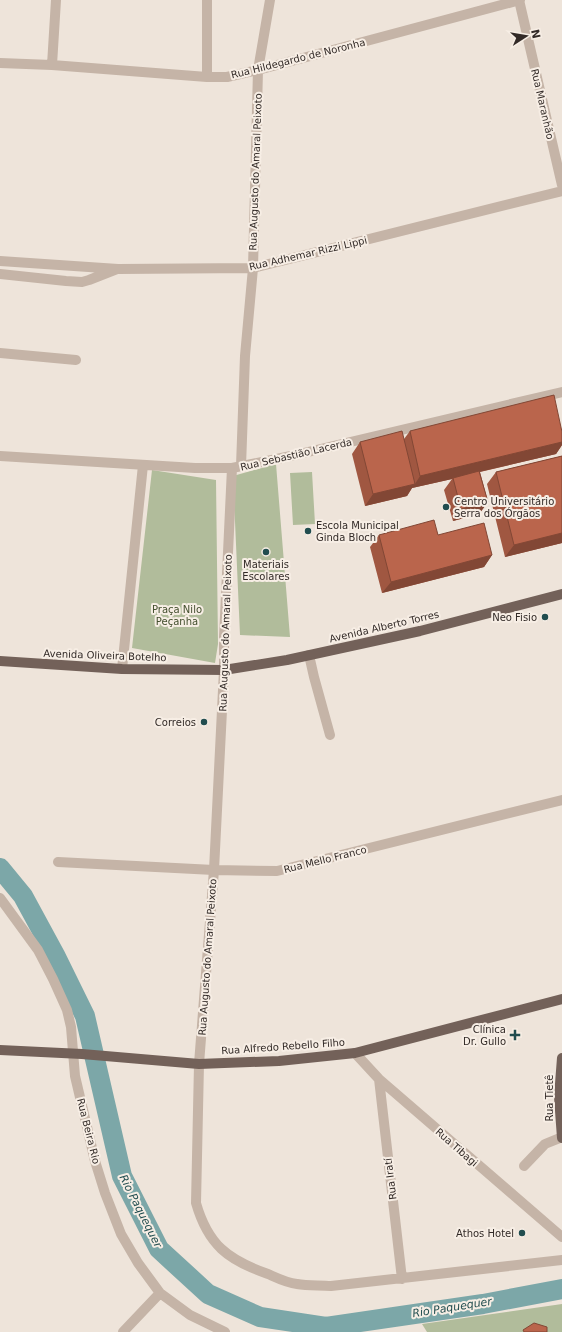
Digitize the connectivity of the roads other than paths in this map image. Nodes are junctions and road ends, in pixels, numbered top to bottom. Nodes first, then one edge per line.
1 (56, 0) edge
2 (207, 0) edge
3 (270, 0) edge
4 (519, 0) edge
5 (0, 63) edge
6 (52, 66) junction
7 (258, 70) junction
8 (206, 77) junction
9 (562, 185) edge
10 (562, 191) edge
11 (0, 261) edge
12 (253, 268) junction
13 (118, 269) junction
14 (0, 274) edge
15 (0, 353) edge
16 (76, 360) dead end
17 (562, 392) edge
18 (0, 456) edge
19 (143, 465) junction
20 (237, 467) junction
21 (562, 594) edge
22 (309, 655) junction
23 (0, 661) edge
24 (122, 669) junction
25 (209, 670) joint
26 (224, 670) junction
27 (330, 735) dead end
28 (562, 800) edge
29 (58, 862) dead end
30 (214, 870) junction
31 (0, 898) edge
32 (0, 912) edge
33 (13, 914) junction
34 (562, 999) edge
35 (0, 1050) edge
36 (355, 1053) junction
37 (78, 1054) junction
38 (562, 1058) edge
39 (199, 1064) junction
40 (379, 1079) junction
41 (562, 1137) edge
42 (524, 1166) dead end
43 (562, 1237) edge
44 (562, 1260) edge
45 (402, 1279) junction
46 (160, 1293) junction
47 (123, 1332) edge
48 (225, 1332) edge

1 - 6 street
2 - 8 street
3 - 7 street, Rua Augusto do Amaral Peixoto
4 - 7 street, Rua Hildegardo de Noronha
4 - 9 street, Rua Maranhão
5 - 6 street, Rua Hildegardo de Noronha
6 - 8 street, Rua Hildegardo de Noronha
7 - 8 street, Rua Hildegardo de Noronha
7 - 12 street, Rua Augusto do Amaral Peixoto
10 - 12 street, Rua Adhemar Rizzi Lippi
11 - 13 street, Rua Adhemar Rizzi Lippi
12 - 13 street, Rua Adhemar Rizzi Lippi
12 - 20 street, Rua Augusto do Amaral Peixoto
13 - 14 street
15 - 16 street
17 - 20 street, Rua Sebastião Lacerda
18 - 19 street, Rua Sebastião Lacerda
19 - 20 street, Rua Sebastião Lacerda
19 - 24 street
20 - 26 street, Rua Augusto do Amaral Peixoto
21 - 22 main road, Avenida Alberto Torres
22 - 26 main road, Avenida Alberto Torres
22 - 27 street
23 - 24 main road, Avenida Oliveira Botelho
24 - 25 main road, Avenida Oliveira Botelho
25 - 26 main road, Avenida Alberto Torres
26 - 30 street, Rua Augusto do Amaral Peixoto
28 - 30 street, Rua Mello Franco
29 - 30 street, Rua Mello Franco
30 - 39 street, Rua Augusto do Amaral Peixoto
31 - 33 street, Rua Beira Rio
32 - 33 street
33 - 37 street, Rua Beira Rio
34 - 36 main road, Rua Alfredo Rebello Filho
35 - 37 main road, Rua Alfredo Rebello Filho
36 - 39 main road, Rua Alfredo Rebello Filho
36 - 40 street, Rua Tibagi
37 - 39 main road, Rua Alfredo Rebello Filho
37 - 46 street, Rua Beira Rio
38 - 41 main road, Rua Tietê
39 - 45 street, Rua Augusto do Amaral Peixoto
40 - 43 street, Rua Tibagi
40 - 45 street, Rua Iratí
41 - 42 street
44 - 45 street, Rua Augusto do Amaral Peixoto
46 - 47 street
46 - 48 street, Rua Beira Rio

